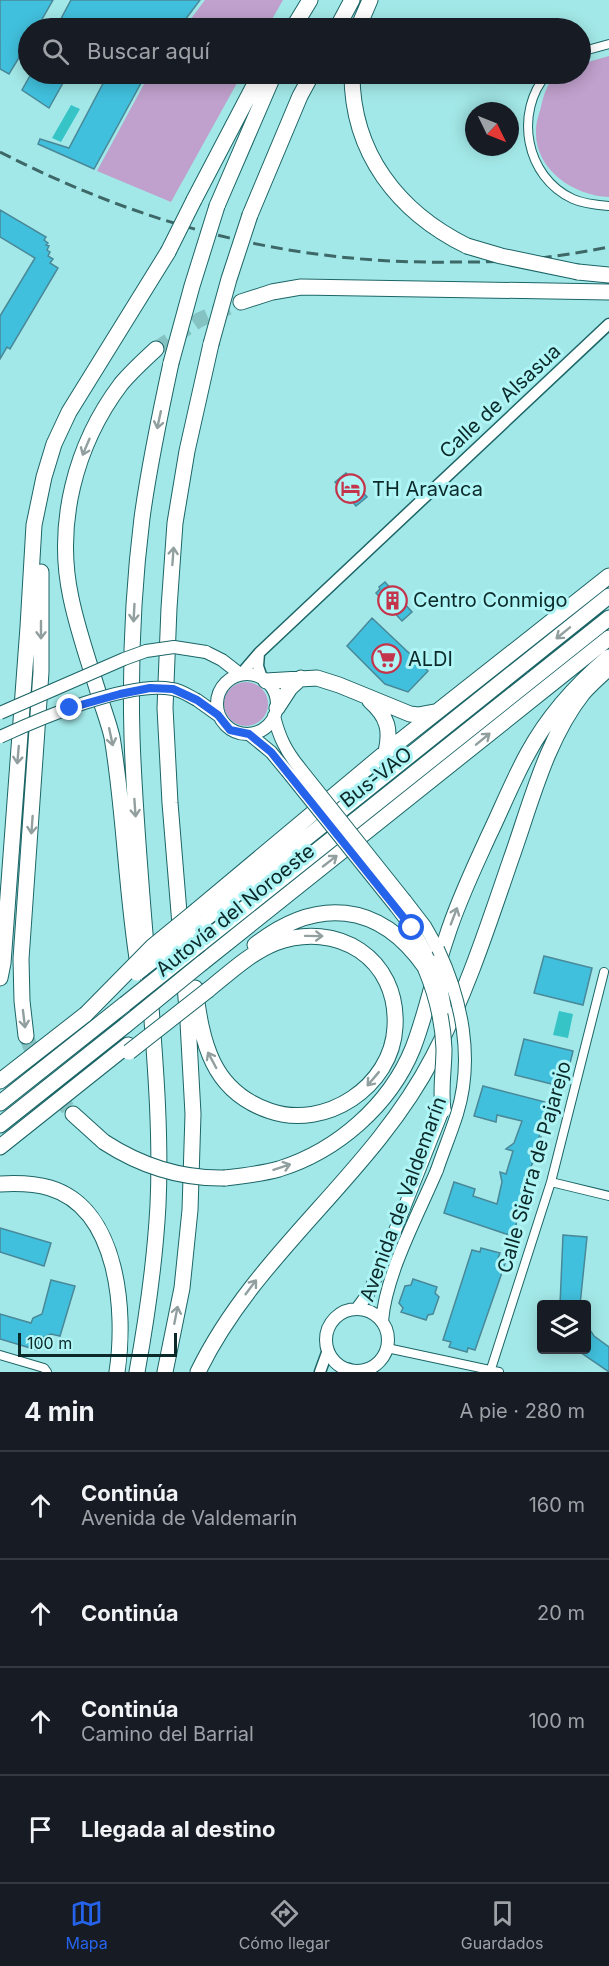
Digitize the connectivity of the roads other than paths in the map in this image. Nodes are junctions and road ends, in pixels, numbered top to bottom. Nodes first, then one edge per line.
1 (310, 0) edge
2 (352, 0) edge
3 (370, 0) edge
4 (299, 18) edge
5 (342, 18) edge
6 (362, 18) edge
7 (609, 44) edge
8 (591, 49) edge
9 (255, 84) edge
10 (270, 84) edge
11 (307, 84) edge
12 (354, 84) edge
13 (540, 84) edge
14 (609, 206) edge
15 (609, 275) edge
16 (609, 292) edge
17 (241, 302) tunnel mouth
18 (607, 329) edge
19 (156, 349) tunnel mouth
20 (39, 509) junction
21 (609, 576) edge
22 (609, 596) edge
23 (609, 618) edge
24 (609, 638) edge
25 (259, 653) junction
26 (609, 657) edge
27 (609, 668) edge
28 (241, 674) junction
29 (302, 678) junction
30 (264, 679) junction
31 (364, 695) junction
32 (276, 712) junction
33 (437, 712) junction
34 (0, 713) edge
35 (218, 715) junction
36 (249, 734) junction
37 (0, 738) edge
38 (386, 752) junction
39 (295, 771) junction
40 (170, 803) junction
41 (401, 904) junction
42 (199, 916) junction
43 (428, 964) junction
44 (604, 972) dead end
45 (0, 978) edge
46 (207, 987) junction
47 (26, 1036) tunnel mouth
48 (155, 1063) junction
49 (0, 1082) edge
50 (0, 1103) edge
51 (444, 1110) joint
52 (73, 1114) tunnel mouth
53 (0, 1125) edge
54 (0, 1147) edge
55 (551, 1182) junction
56 (0, 1184) edge
57 (609, 1196) edge
58 (357, 1309) junction
59 (382, 1321) junction
60 (387, 1348) junction
61 (328, 1350) junction
62 (0, 1355) edge
63 (347, 1371) edge
64 (493, 1371) edge
65 (47, 1372) edge
66 (117, 1372) edge
67 (137, 1372) edge
68 (165, 1372) edge
69 (198, 1372) edge
70 (320, 1372) edge

1 - 4 highway
2 - 5 highway
3 - 6 highway
7 - 8 street
9 - 20 highway, bridge
10 -> 48 highway, bridge
40 -> 11 highway, bridge
12 - 15 highway, bridge
13 - 14 street
16 - 17 highway
18 - 25 street, Calle de Alsasua
19 -> 48 highway
20 -> 45 highway
20 -> 47 highway
21 - 33 highway
22 -> 42 highway, Autovía del Noroeste
23 - 50 highway, Bus-VAO, bridge
53 -> 24 highway, Autovía del Noroeste, bridge
25 - 28 street, Calle de Alsasua
25 - 30 street
52 -> 26 highway, bridge
69 -> 27 highway
28 - 30 main road
28 - 34 main road, bridge
28 - 35 main road
29 - 30 highway
29 - 31 highway
29 - 32 highway
30 - 32 main road
31 - 33 highway
31 - 38 highway
32 - 36 main road
32 - 39 main road, Avenida de Valdemarín
33 - 38 highway
35 - 36 main road
35 - 37 main road, bridge
36 - 39 main road, Avenida de Valdemarín
38 - 42 highway
39 - 41 main road, Avenida de Valdemarín, bridge
46 -> 40 highway
68 -> 40 highway
41 - 43 main road, Avenida de Valdemarín
41 - 59 main road, Avenida de Valdemarín, bridge
42 - 49 highway, Autovía del Noroeste, bridge
43 - 46 highway
43 - 51 highway, bridge
44 - 55 street, Calle Sierra de Pajarejo
46 - 54 highway, bridge
48 - 67 highway
51 - 58 main road, Avenida de Valdemarín
55 - 57 street
55 - 64 street, Calle Sierra de Pajarejo
56 - 66 highway
58 - 59 main road
58 - 61 main road
59 - 60 main road
60 - 63 main road
60 - 64 street
61 - 63 main road
61 - 70 street
62 - 65 street

